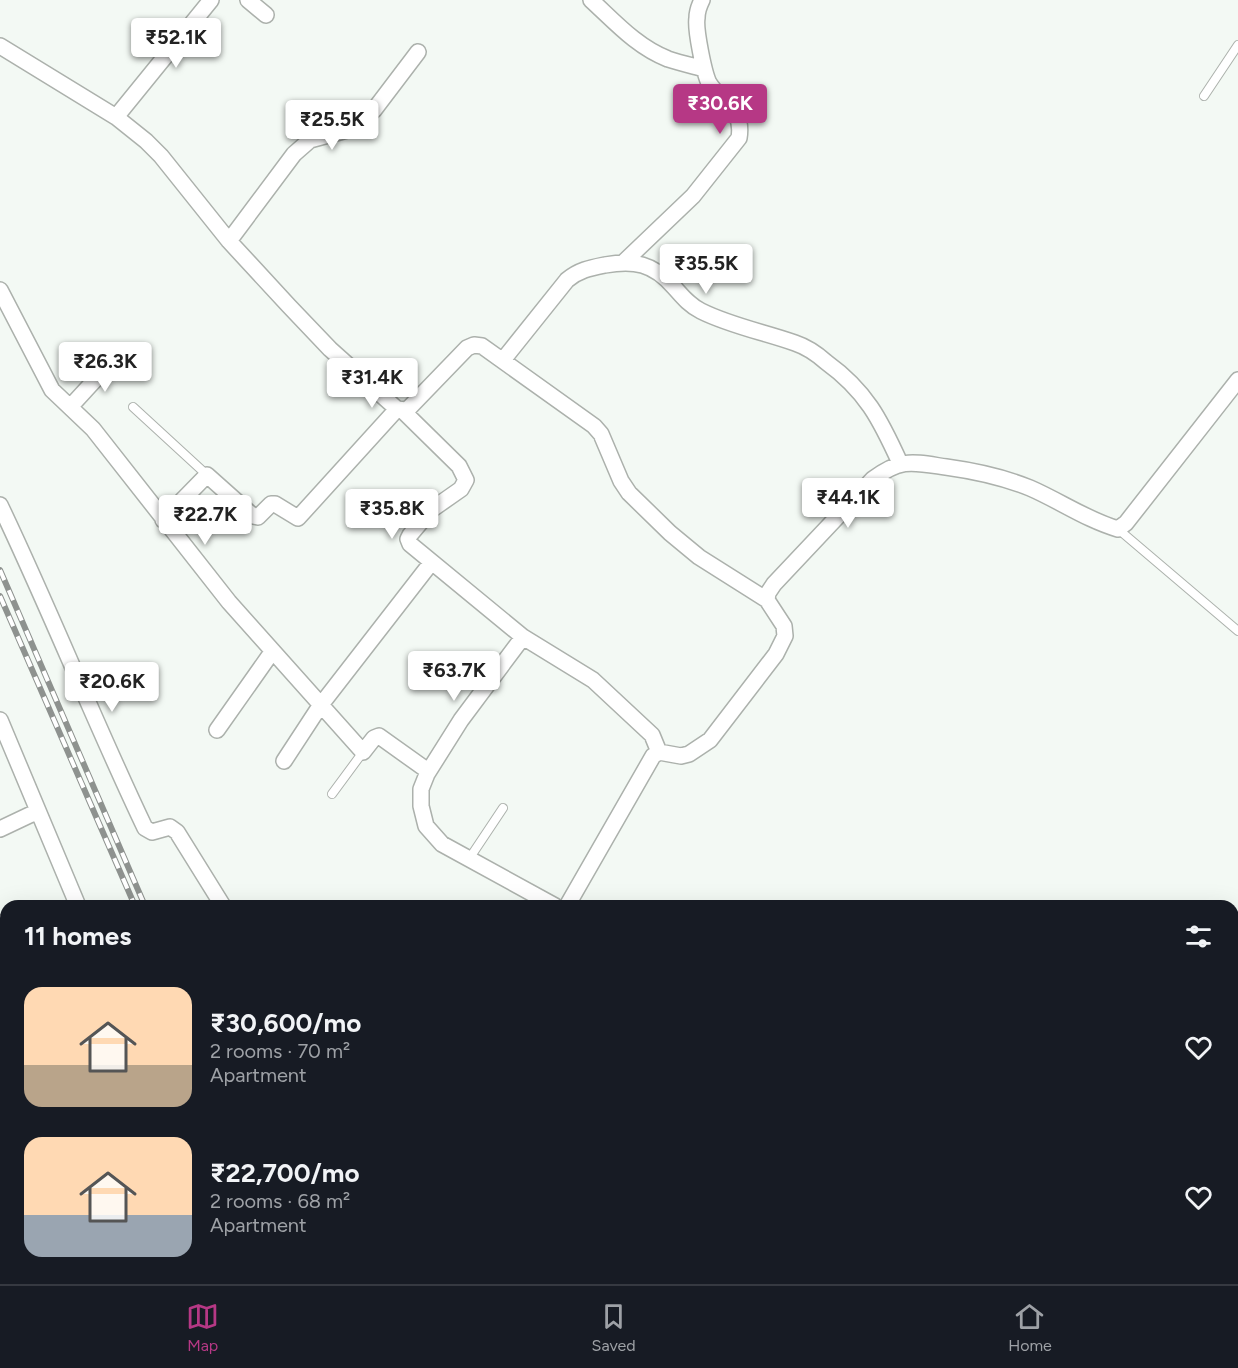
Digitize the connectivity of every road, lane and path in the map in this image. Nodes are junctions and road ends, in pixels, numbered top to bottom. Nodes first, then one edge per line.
1 (211, 0) edge
2 (248, 0) edge
3 (591, 0) edge
4 (702, 0) edge
5 (266, 15) dead end
6 (1238, 45) edge
7 (0, 46) edge
8 (418, 52) dead end
9 (704, 69) junction
10 (1204, 96) dead end
11 (116, 117) junction
12 (229, 241) junction
13 (626, 261) junction
14 (0, 290) edge
15 (116, 357) dead end
16 (503, 360) junction
17 (1238, 380) edge
18 (70, 406) junction
19 (133, 407) dead end
20 (400, 410) junction
21 (900, 463) junction
22 (207, 475) junction
23 (0, 505) edge
24 (163, 520) junction
25 (1118, 529) junction
26 (431, 563) junction
27 (767, 600) junction
28 (1238, 631) edge
29 (523, 637) junction
30 (272, 652) junction
31 (321, 706) junction
32 (0, 720) edge
33 (217, 730) dead end
34 (363, 752) junction
35 (659, 752) junction
36 (284, 761) dead end
37 (428, 771) junction
38 (332, 794) dead end
39 (502, 808) dead end
40 (38, 811) junction
41 (0, 829) edge
42 (469, 859) junction
43 (75, 900) edge
44 (219, 900) edge
45 (544, 900) edge
46 (570, 900) edge

1 - 11 street
2 - 5 street
3 - 9 street
4 - 9 street
6 - 10 lane
7 - 11 street
8 - 12 street
9 - 13 street
11 - 12 street
12 - 20 street
13 - 16 street
13 - 21 street
14 - 18 street
15 - 18 street
16 - 20 street
16 - 27 street
17 - 25 street
18 - 24 street
19 - 22 lane
20 - 22 street
20 - 26 street
21 - 25 street
21 - 27 street
22 - 24 street
23 - 44 street
24 - 30 street
25 - 28 lane
26 - 29 street
26 - 31 street
27 - 35 street
29 - 35 street
29 - 37 street
30 - 31 street
30 - 33 street
31 - 34 street
31 - 36 street
32 - 40 street
34 - 37 street
34 - 38 lane
35 - 46 street
37 - 42 street
39 - 42 lane
40 - 41 street
40 - 43 street
42 - 45 street

